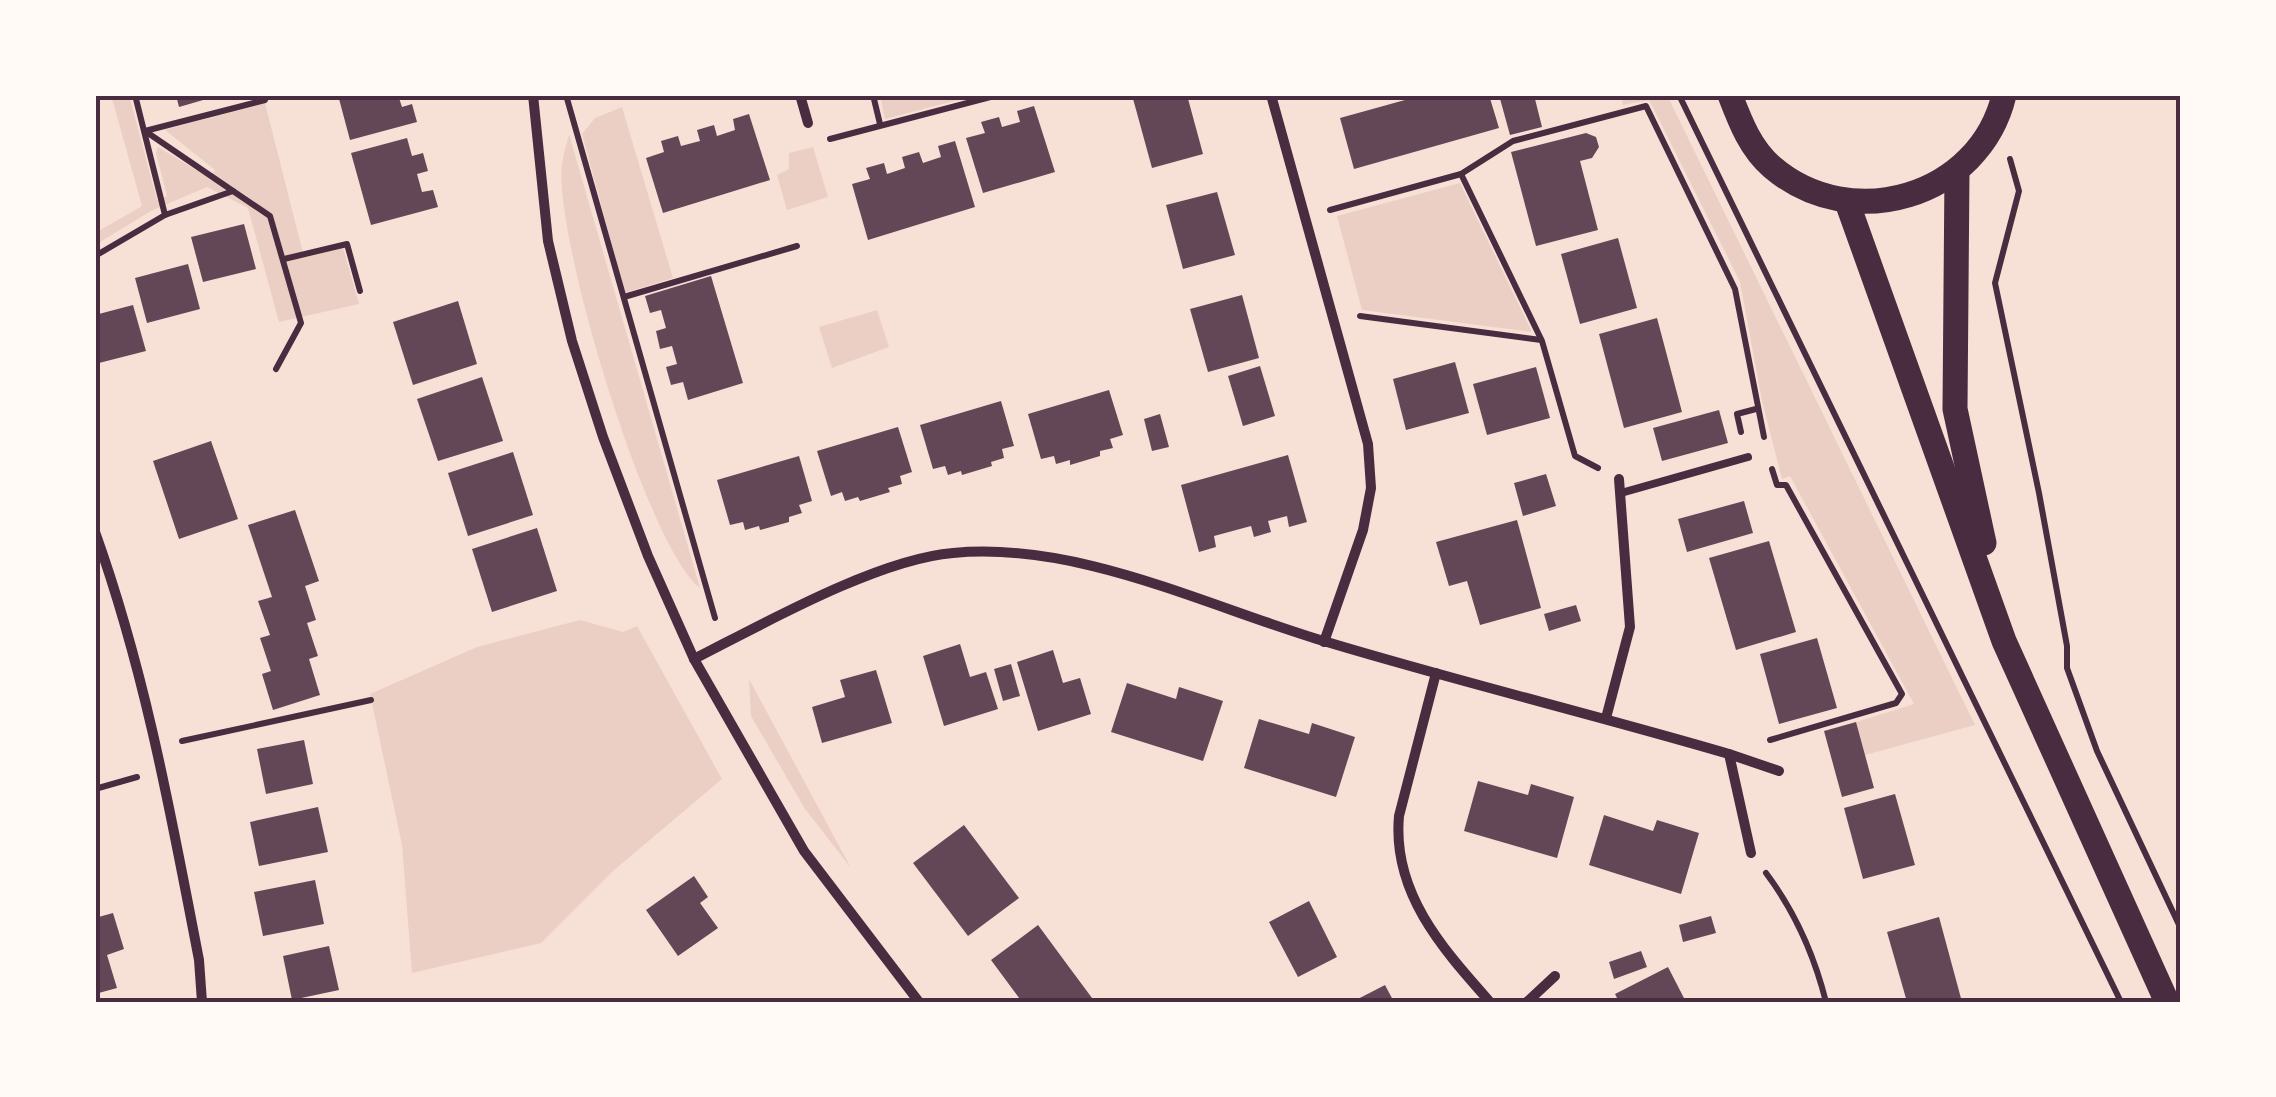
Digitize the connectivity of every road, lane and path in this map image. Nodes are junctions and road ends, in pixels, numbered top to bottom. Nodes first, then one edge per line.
1 (135, 95) edge
2 (267, 95) edge
3 (533, 95) edge
4 (566, 95) edge
5 (800, 95) edge
6 (873, 95) edge
7 (998, 95) edge
8 (1271, 95) edge
9 (1679, 95) edge
10 (1730, 95) edge
11 (2001, 110) edge
12 (808, 123) dead end
13 (880, 124) junction
14 (144, 131) junction
15 (820, 142) dead end
16 (1958, 171) junction
17 (1462, 174) junction
18 (233, 191) junction
19 (1848, 202) junction
20 (165, 215) junction
21 (1304, 218) junction
22 (797, 246) dead end
23 (95, 256) edge
24 (284, 259) junction
25 (360, 291) dead end
26 (624, 297) junction
27 (1329, 311) junction
28 (1542, 340) junction
29 (276, 369) dead end
30 (1766, 447) dead end
31 (1748, 458) dead end
32 (1772, 466) dead end
33 (1619, 479) joint
34 (1621, 492) junction
35 (95, 532) edge
36 (2004, 640) junction
37 (1324, 642) junction
38 (722, 644) junction
39 (694, 659) junction
40 (1436, 673) junction
41 (371, 700) dead end
42 (1606, 718) junction
43 (156, 744) junction
44 (1730, 754) junction
45 (162, 770) junction
46 (1779, 771) dead end
47 (95, 789) edge
48 (1751, 853) joint
49 (2181, 929) edge
50 (1555, 976) dead end
51 (202, 1002) edge
52 (918, 1002) edge
53 (1490, 1002) edge
54 (1527, 1002) edge
55 (1826, 1002) edge
56 (2120, 1002) edge
57 (2167, 1002) edge

1 - 14 path
2 - 14 path
3 - 39 street
4 - 26 path
5 - 12 street
6 - 13 path
7 - 13 path
8 - 21 street
9 - 56 path
10 - 19 main road
11 - 16 main road
11 - 49 path
13 - 15 path
14 - 18 path
14 - 20 path
16 - 19 main road
16 - 36 main road
17 - 21 path
17 - 28 path
17 - 30 path
18 - 20 path
18 - 24 path
19 - 36 main road
20 - 23 path
21 - 27 street
22 - 26 path
24 - 25 path
24 - 29 path
26 - 38 path
27 - 28 path
27 - 37 street
28 - 33 path
31 - 34 lane
32 - 44 path
33 - 34 street
34 - 42 street
35 - 43 street
36 - 57 main road
37 - 38 street
37 - 40 street
38 - 39 street
39 - 52 street
40 - 42 street
40 - 53 street
41 - 43 path
42 - 44 street
43 - 45 street
44 - 46 street
44 - 48 street
45 - 47 path
45 - 51 street
48 - 55 path
50 - 54 street

